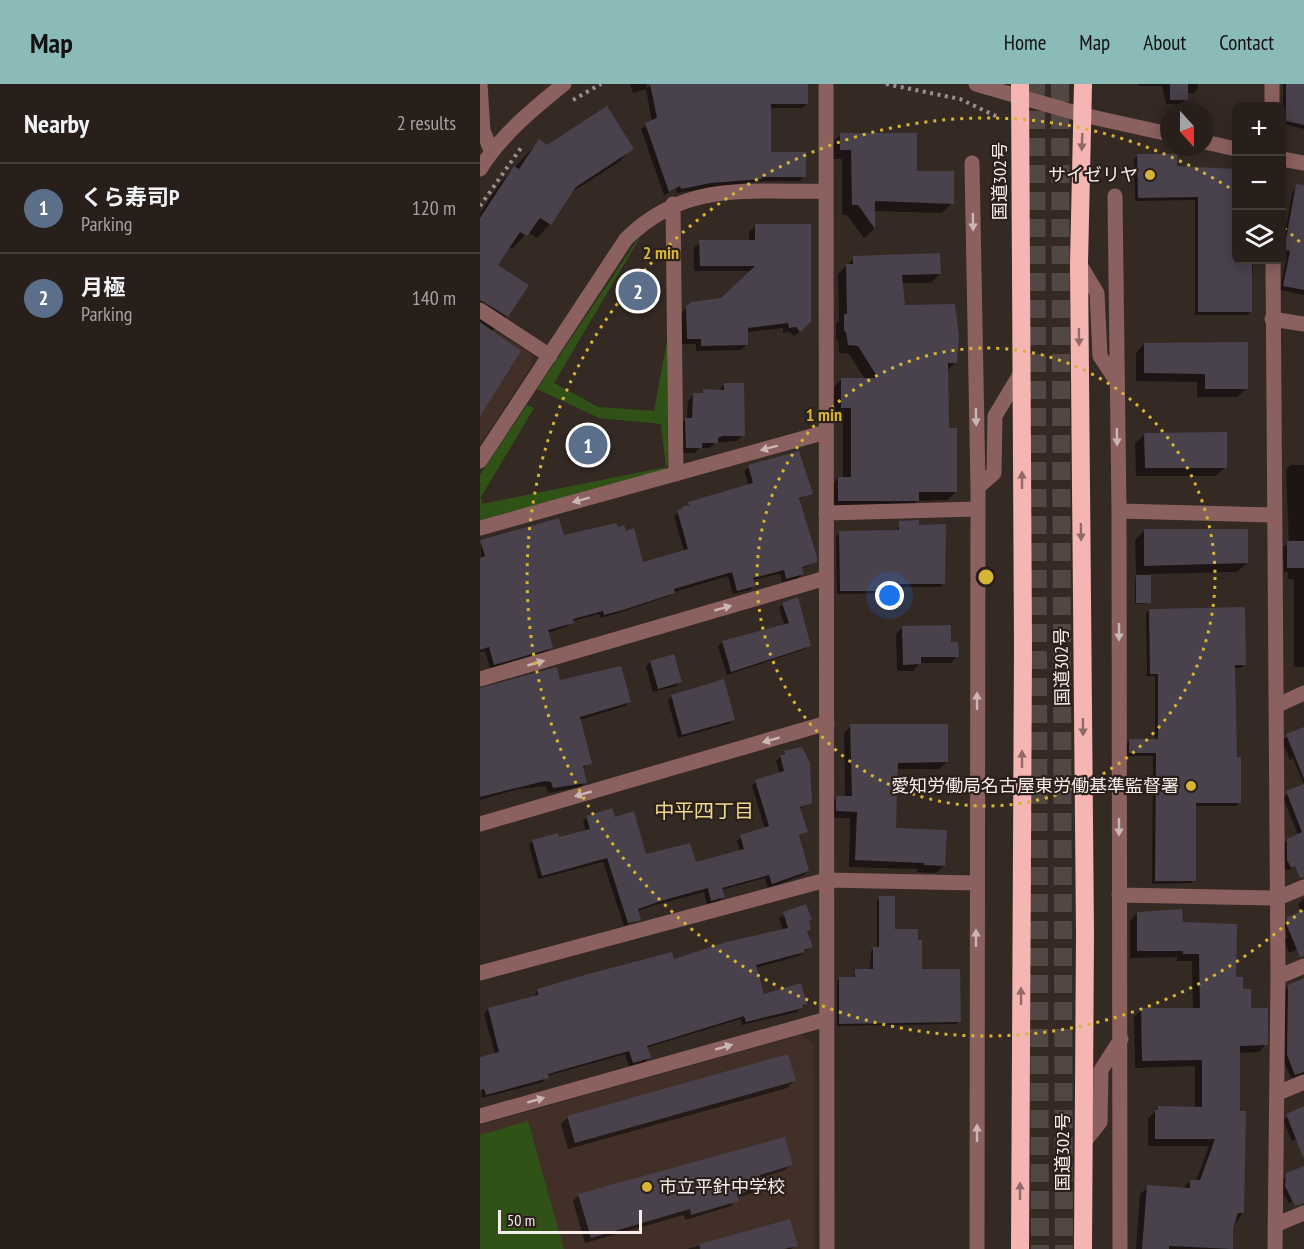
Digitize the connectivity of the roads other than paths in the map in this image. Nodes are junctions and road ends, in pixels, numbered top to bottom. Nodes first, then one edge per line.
1 (480, 84) edge
2 (564, 84) edge
3 (826, 84) edge
4 (976, 84) edge
5 (1083, 84) edge
6 (1272, 84) edge
7 (1020, 90) edge
8 (1272, 102) edge
9 (1083, 115) junction
10 (1160, 132) edge
11 (1214, 144) edge
12 (1232, 148) edge
13 (492, 150) junction
14 (1286, 160) edge
15 (972, 163) dead end
16 (1304, 163) edge
17 (480, 169) edge
18 (825, 191) junction
19 (1115, 196) dead end
20 (673, 204) junction
21 (1078, 263) junction
22 (1273, 264) edge
23 (480, 310) edge
24 (1272, 319) junction
25 (1304, 324) edge
26 (550, 356) junction
27 (1022, 371) junction
28 (1115, 379) junction
29 (826, 432) junction
30 (480, 461) edge
31 (676, 474) junction
32 (978, 487) junction
33 (978, 509) junction
34 (1119, 511) junction
35 (826, 513) junction
36 (1274, 515) junction
37 (480, 528) edge
38 (826, 578) junction
39 (480, 679) edge
40 (1304, 693) edge
41 (1276, 706) junction
42 (827, 723) junction
43 (480, 824) edge
44 (826, 880) junction
45 (976, 883) junction
46 (1304, 886) edge
47 (1119, 895) junction
48 (1278, 898) junction
49 (1304, 966) edge
50 (480, 973) edge
51 (1278, 977) junction
52 (827, 1019) junction
53 (1121, 1039) junction
54 (1304, 1082) edge
55 (1278, 1093) junction
56 (480, 1116) edge
57 (1084, 1143) junction
58 (1304, 1213) edge
59 (1275, 1225) junction
60 (977, 1241) edge
61 (827, 1249) edge
62 (990, 1249) edge
63 (1020, 1249) edge
64 (1083, 1249) edge
65 (1120, 1249) edge
66 (1275, 1249) edge

1 - 13 street
2 - 13 street
3 - 18 street
4 - 7 street
5 - 9 highway, 国道302号
6 - 8 street
7 - 9 street
7 - 27 highway, 国道302号
9 - 10 street
9 -> 21 highway, 国道302号
11 - 12 street
13 - 17 street
14 - 16 street
15 -> 32 street
18 - 20 street
18 - 29 street
19 - 28 street
20 - 26 street
20 - 31 street
21 - 28 street
21 -> 57 highway, 国道302号
22 - 24 street
23 - 26 street
24 - 25 street
24 - 36 street
26 - 30 street
27 - 32 street
63 -> 27 highway, 国道302号
28 -> 34 street
29 -> 31 street
29 - 35 street
31 -> 37 street
32 - 33 street
33 - 35 street
45 -> 33 street
34 - 36 street
34 -> 47 street
35 - 38 street
36 - 41 street
39 -> 38 street
38 - 42 street
40 - 41 street
41 - 48 street
42 -> 43 street
42 - 44 street
44 - 45 street
44 - 50 street
44 - 52 street
60 -> 45 street
46 - 48 street
47 - 48 street
47 - 53 street
48 - 51 street
49 - 51 street
51 - 55 street
56 -> 52 street
52 - 61 street
53 - 57 street
53 - 65 street
54 - 55 street
55 - 59 street
57 - 64 highway, 国道302号
58 - 59 street
59 - 66 street
60 - 62 street

